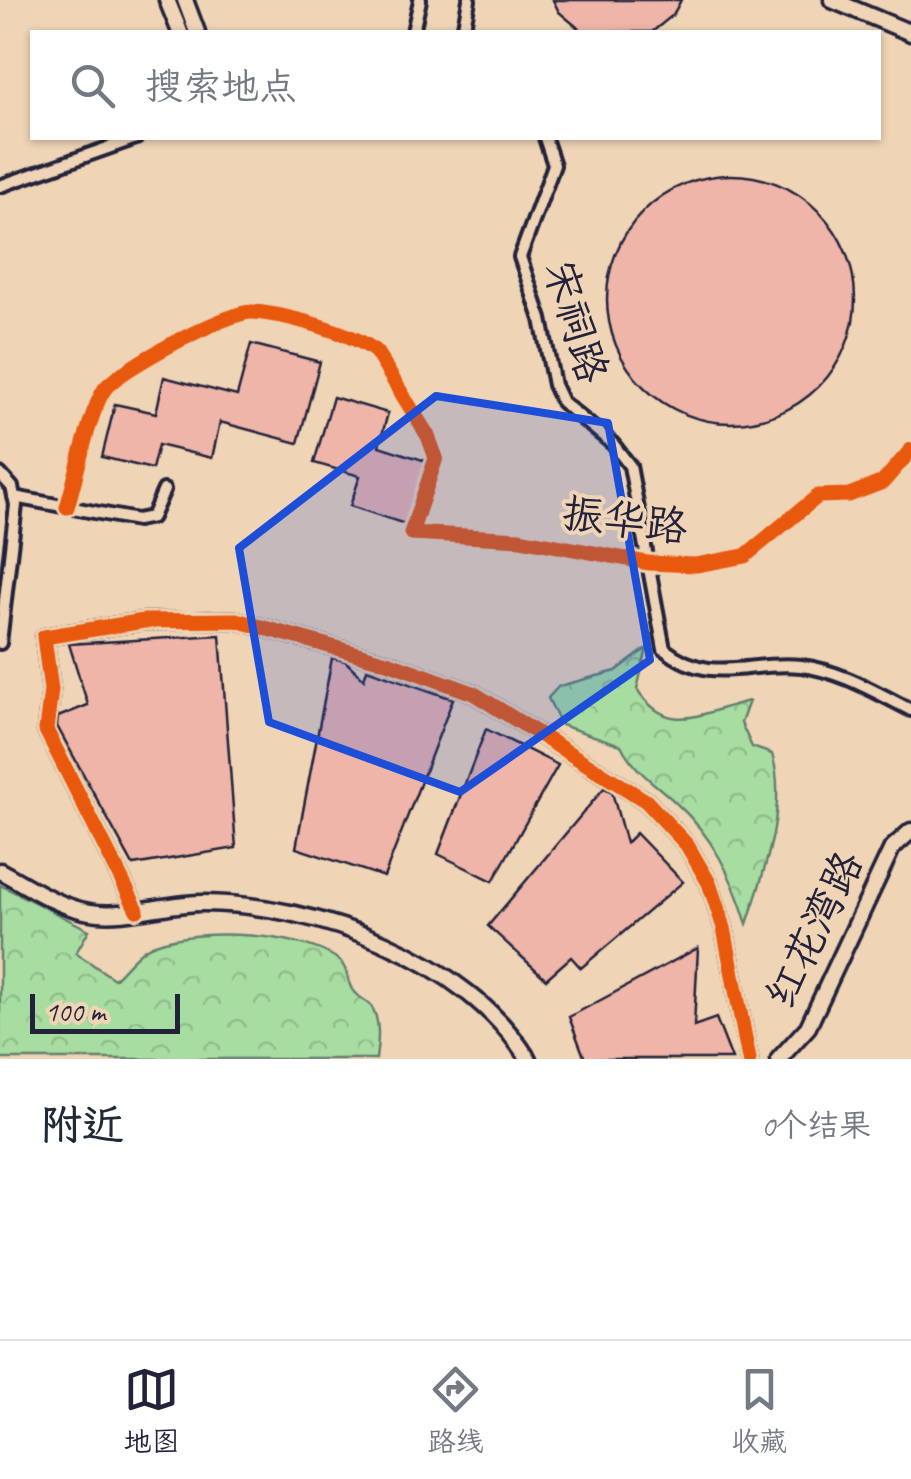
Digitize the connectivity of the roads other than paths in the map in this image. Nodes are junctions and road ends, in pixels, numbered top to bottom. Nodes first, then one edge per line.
1 (167, 0) edge
2 (184, 0) edge
3 (420, 0) edge
4 (469, 0) edge
5 (832, 0) edge
6 (179, 30) edge
7 (196, 30) edge
8 (413, 30) edge
9 (463, 30) edge
10 (911, 33) edge
11 (130, 140) edge
12 (545, 140) edge
13 (0, 186) edge
14 (911, 450) edge
15 (0, 474) edge
16 (164, 490) dead end
17 (14, 498) junction
18 (67, 507) junction
19 (648, 564) junction
20 (0, 644) edge
21 (911, 710) edge
22 (911, 830) edge
23 (0, 871) edge
24 (136, 910) junction
25 (528, 1059) edge
26 (749, 1059) edge
27 (779, 1059) edge

1 - 6 street
2 - 7 street
3 - 8 street
4 - 9 street
5 - 10 street
11 - 13 street
12 - 19 street, 宋祠路
14 - 19 street, 振华路
15 - 17 street
16 - 18 street
17 - 18 street
17 - 20 street
18 - 19 street, 振华路
19 - 21 street, 宋祠路
22 - 27 street, 红花湾路
23 - 24 street
24 - 25 street
24 - 26 street

